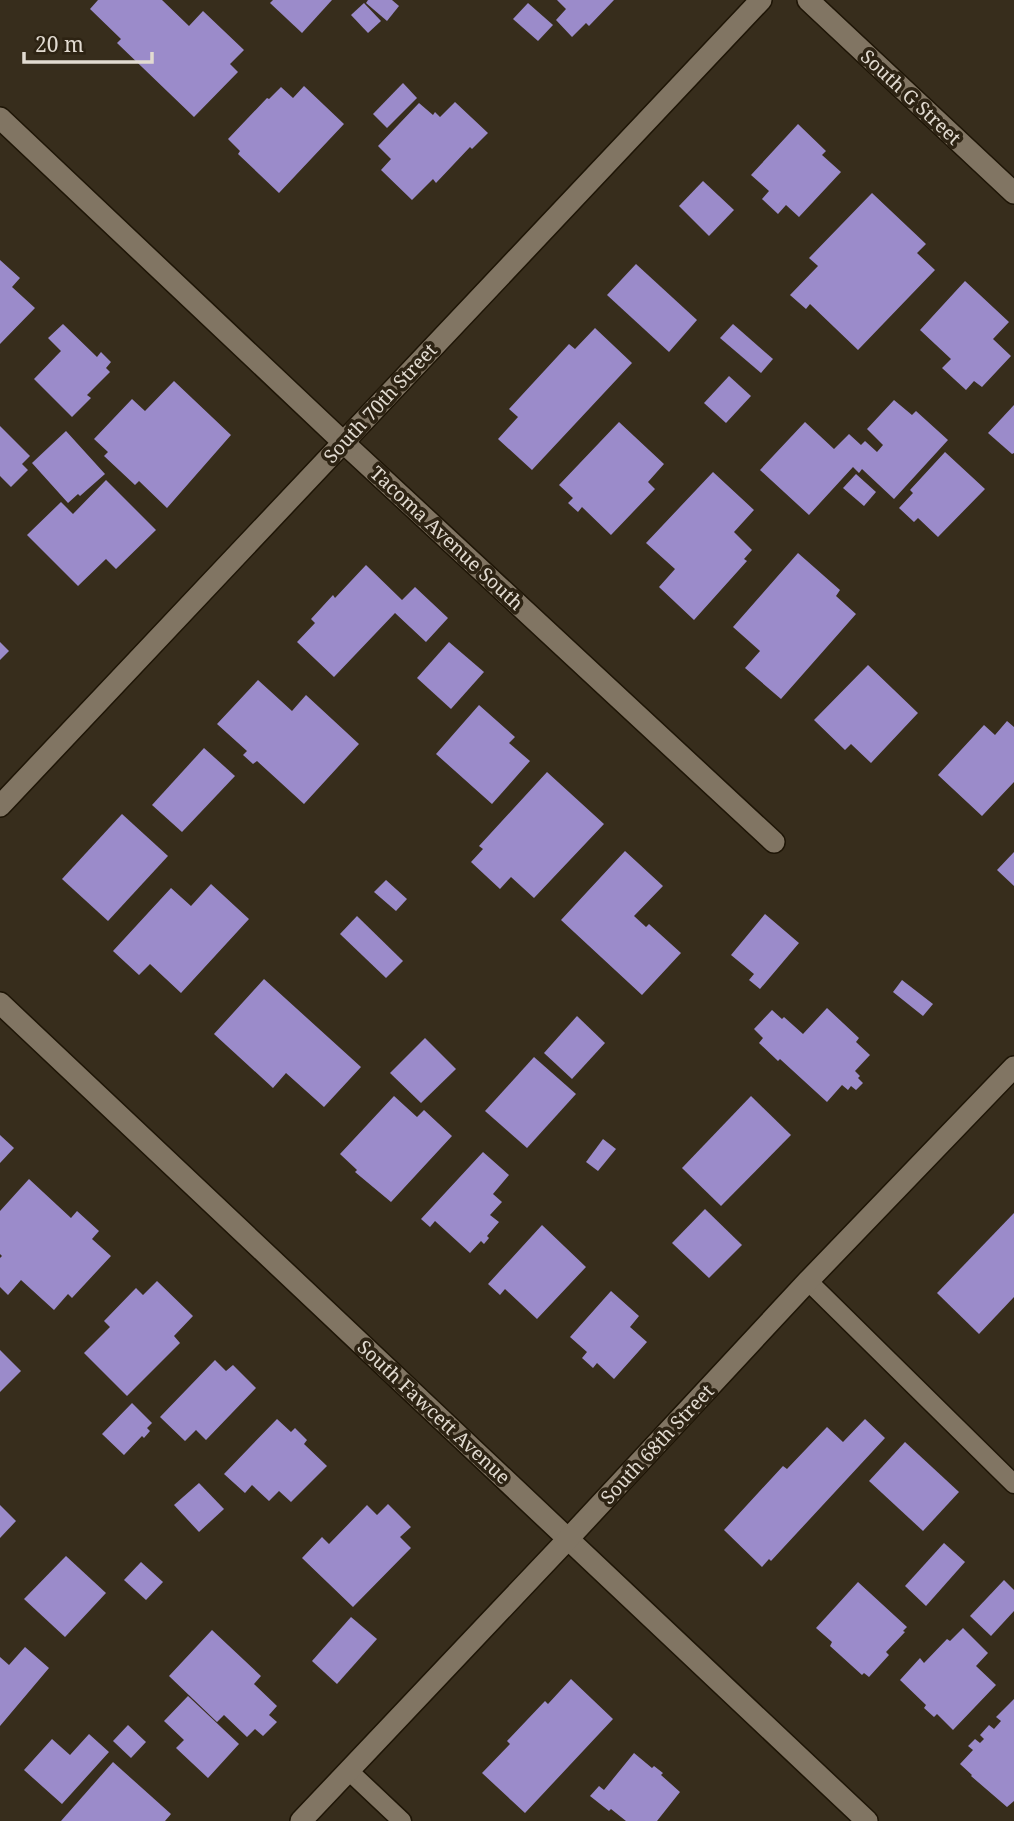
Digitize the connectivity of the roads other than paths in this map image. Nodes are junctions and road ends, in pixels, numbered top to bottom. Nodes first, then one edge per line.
1 (761, 0) edge
2 (808, 0) edge
3 (0, 118) edge
4 (1014, 193) edge
5 (343, 442) junction
6 (0, 806) edge
7 (774, 842) dead end
8 (0, 1003) edge
9 (1012, 1072) edge
10 (808, 1281) junction
11 (1014, 1484) edge
12 (568, 1539) junction
13 (349, 1771) junction
14 (301, 1821) edge
15 (402, 1821) edge
16 (867, 1821) edge

1 - 5 street, South 70th Street
2 - 4 street, South G Street
3 - 5 street, Tacoma Avenue South
5 - 6 street, South 70th Street
5 - 7 street, Tacoma Avenue South
8 - 12 street, South Fawcett Avenue
9 - 10 street, South 68th Street
10 - 11 lane
10 - 12 street, South 68th Street
12 - 13 street, South 68th Street
12 - 16 street, South Fawcett Avenue
13 - 14 street, South 68th Street
13 - 15 lane

